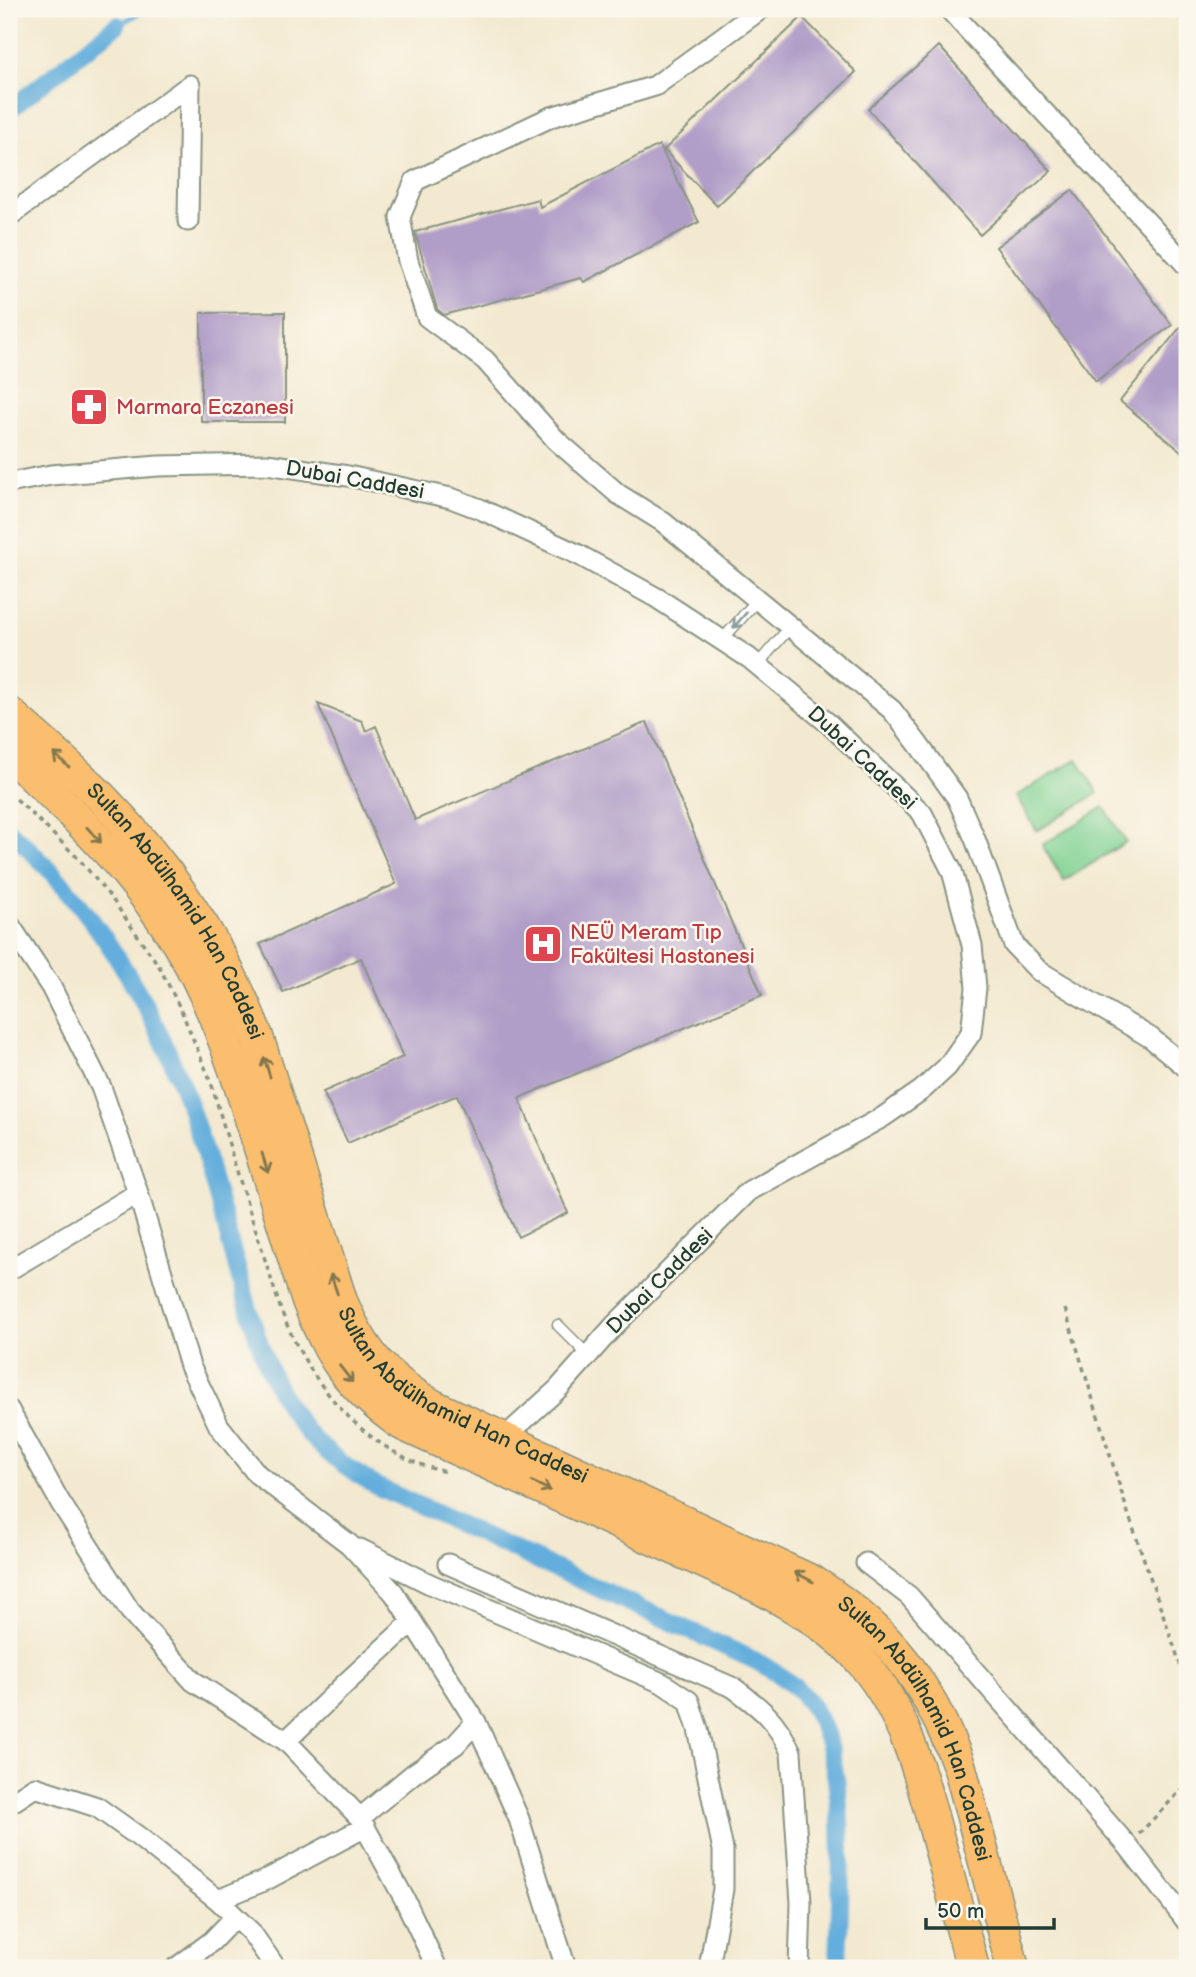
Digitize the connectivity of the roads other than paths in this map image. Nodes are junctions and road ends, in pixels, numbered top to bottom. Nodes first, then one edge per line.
1 (761, 9) edge
2 (949, 9) edge
3 (9, 216) edge
4 (188, 220) dead end
5 (1187, 265) edge
6 (9, 483) edge
7 (758, 600) junction
8 (791, 626) junction
9 (722, 640) junction
10 (757, 665) junction
11 (9, 713) edge
12 (9, 754) edge
13 (13, 937) edge
14 (1187, 1068) edge
15 (138, 1193) junction
16 (9, 1270) edge
17 (558, 1325) dead end
18 (588, 1355) junction
19 (11, 1422) edge
20 (504, 1438) junction
21 (349, 1544) junction
22 (448, 1563) dead end
23 (866, 1563) dead end
24 (412, 1622) junction
25 (477, 1722) junction
26 (286, 1741) junction
27 (9, 1804) edge
28 (363, 1823) junction
29 (218, 1900) junction
30 (235, 1917) junction
31 (1187, 1922) edge
32 (176, 1968) edge
33 (276, 1968) edge
34 (437, 1968) edge
35 (566, 1968) edge
36 (709, 1968) edge
37 (799, 1968) edge
38 (973, 1968) edge
39 (1013, 1968) edge

1 - 7 street
2 - 5 street
3 - 4 street
6 - 9 street, Dubai Caddesi
7 - 8 street
7 -> 9 lane
8 - 10 lane
8 - 14 street
9 - 10 street, Dubai Caddesi
10 - 18 street, Dubai Caddesi
20 -> 11 main road, Sultan Abdülhamid Han Caddesi
12 -> 38 main road, Sultan Abdülhamid Han Caddesi
13 - 15 street
15 - 16 street
15 - 21 street
17 - 18 lane
18 - 20 street, Dubai Caddesi
19 - 26 street
39 -> 20 main road, Sultan Abdülhamid Han Caddesi
21 - 24 street
21 - 36 street
22 - 37 street
23 - 31 street
24 - 25 street
24 - 26 street
25 - 28 street
25 - 35 street
26 - 28 street
27 - 29 street
28 - 29 street
28 - 34 street
29 - 30 street
30 - 32 street
30 - 33 street

